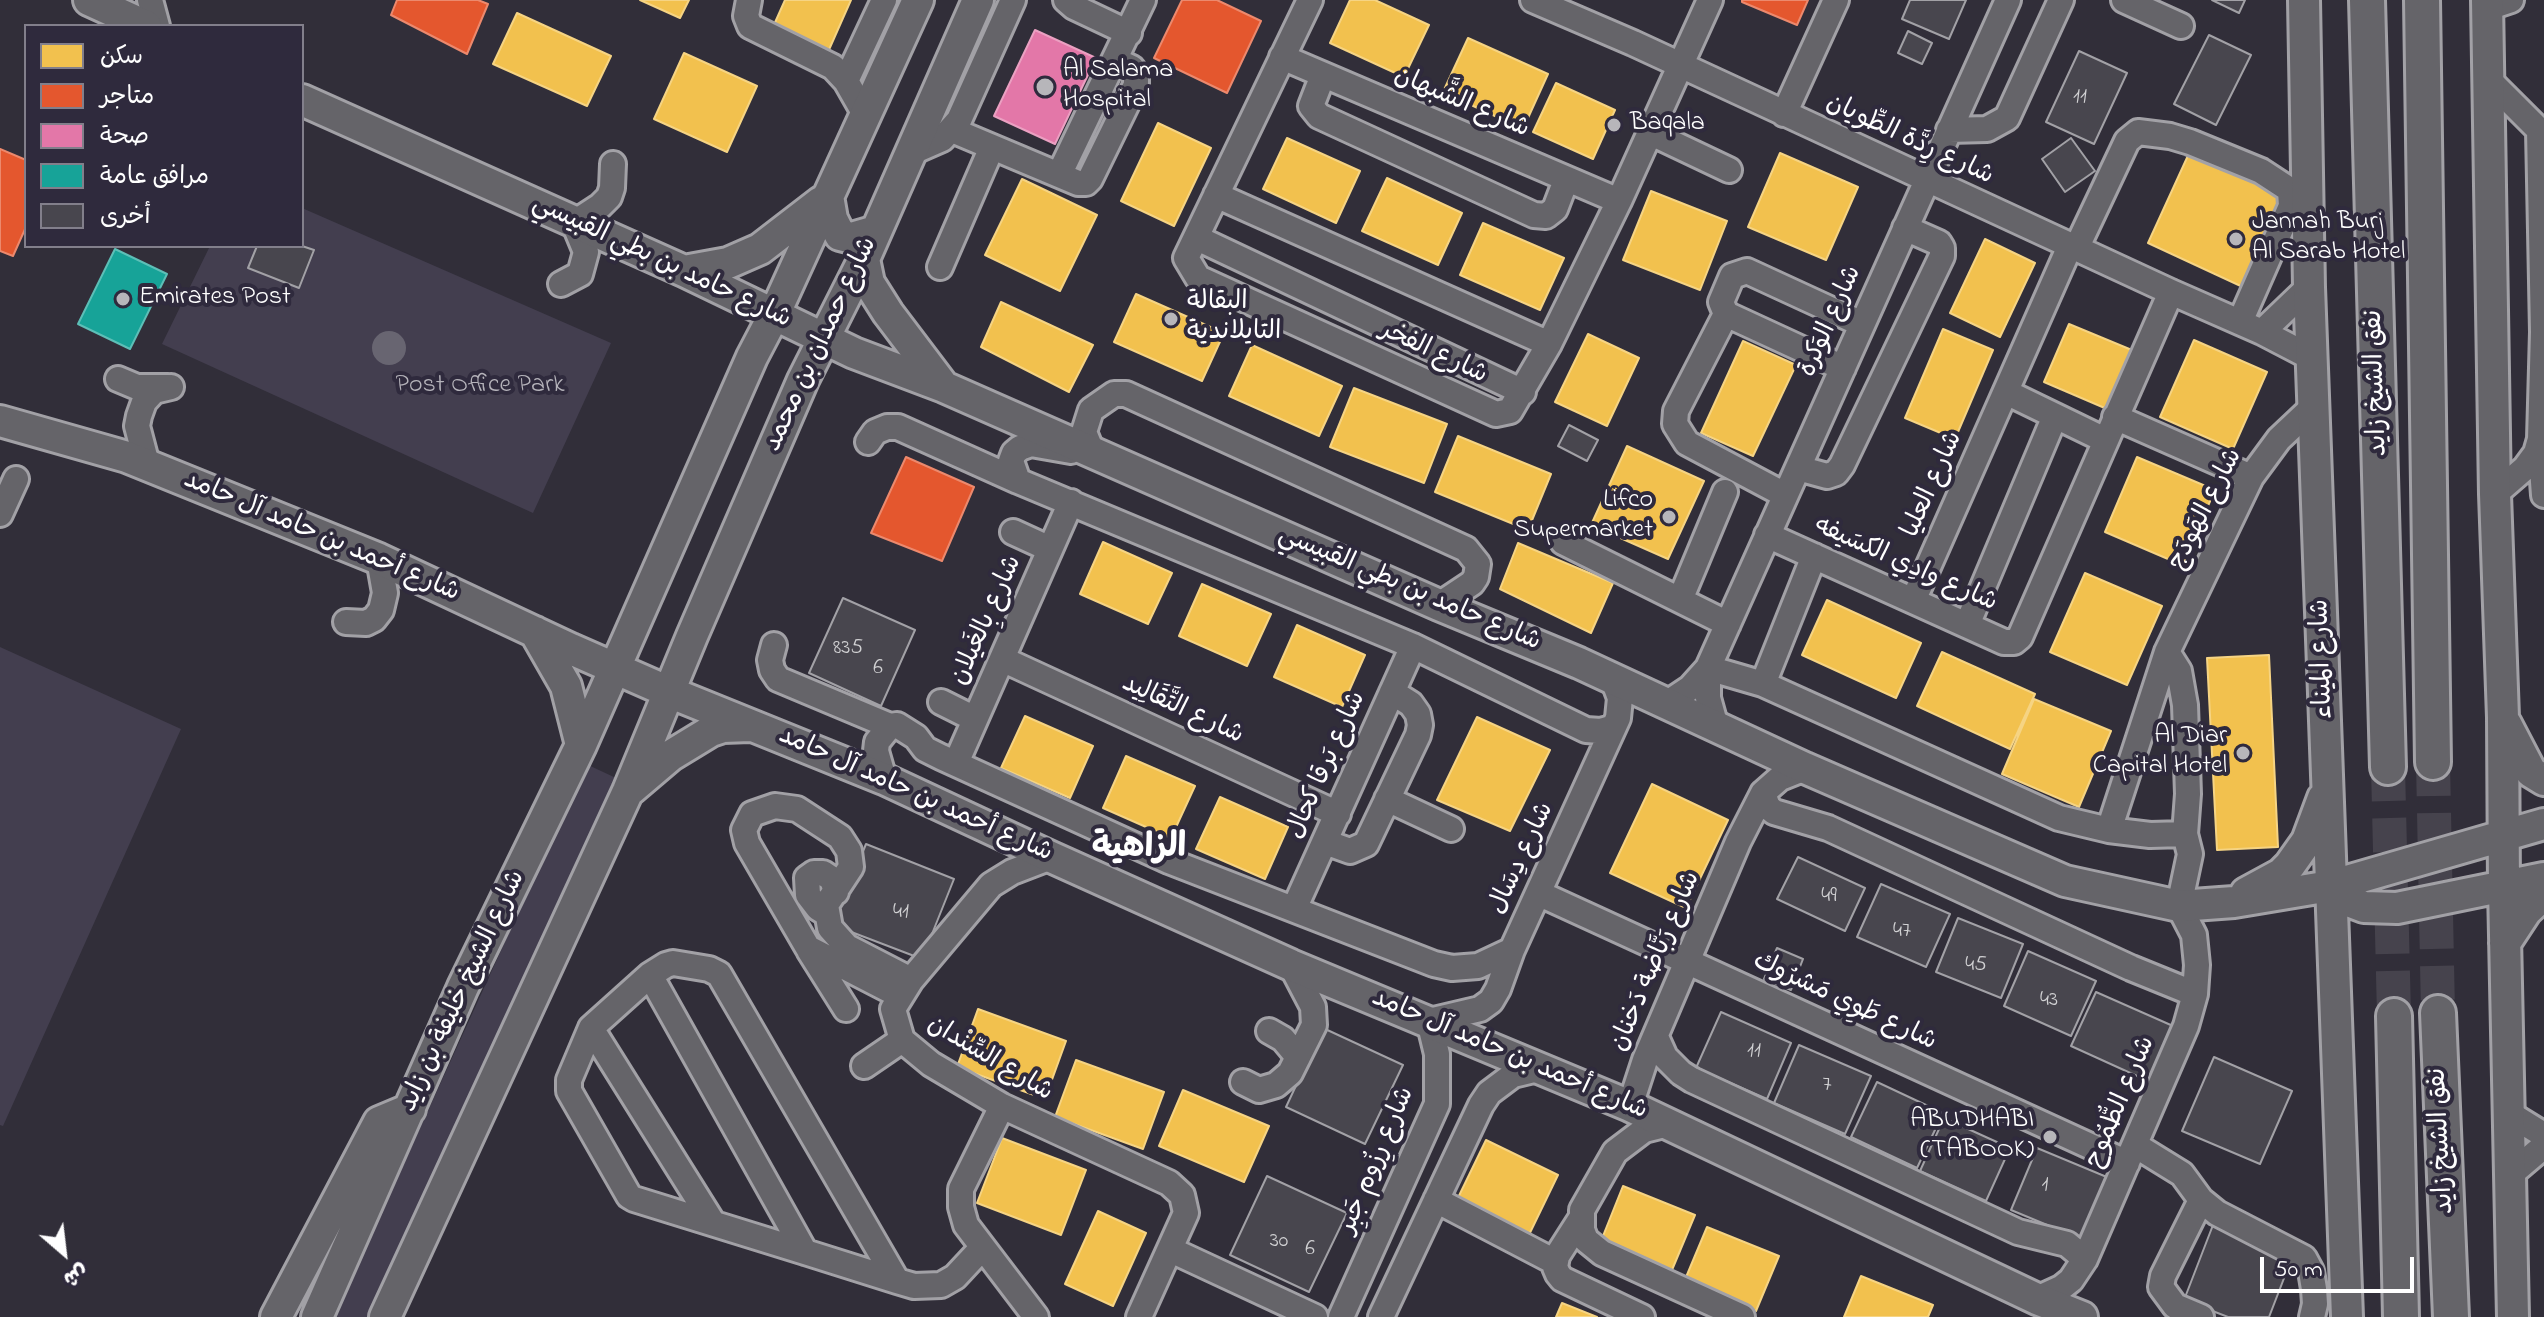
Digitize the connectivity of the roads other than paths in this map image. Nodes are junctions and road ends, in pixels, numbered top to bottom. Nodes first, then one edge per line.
1 (89, 0) edge
2 (150, 0) edge
3 (749, 0) edge
4 (884, 0) edge
5 (918, 0) edge
6 (978, 0) edge
7 (1013, 0) edge
8 (1066, 0) edge
9 (1143, 0) edge
10 (1310, 0) edge
11 (1533, 0) edge
12 (1710, 0) edge
13 (1836, 0) edge
14 (2008, 0) edge
15 (2061, 0) edge
16 (2126, 0) edge
17 (2304, 0) edge
18 (2367, 0) edge
19 (2422, 0) edge
20 (2495, 3) edge
21 (124, 22) edge
22 (156, 24) edge
23 (2181, 26) dead end
24 (1129, 33) junction
25 (1282, 57) junction
26 (1681, 66) junction
27 (1323, 75) junction
28 (2489, 80) junction
29 (846, 81) junction
30 (304, 101) edge
31 (1784, 114) junction
32 (866, 116) junction
33 (952, 130) junction
34 (1949, 130) junction
35 (1649, 132) junction
36 (992, 147) junction
37 (910, 153) junction
38 (613, 164) dead end
39 (1729, 170) dead end
40 (1566, 180) junction
41 (1927, 180) junction
42 (1216, 195) junction
43 (828, 196) junction
44 (1619, 201) junction
45 (574, 223) junction
46 (1905, 228) junction
47 (876, 231) junction
48 (1197, 238) junction
49 (2073, 247) junction
50 (864, 259) junction
51 (940, 267) dead end
52 (684, 271) junction
53 (561, 284) dead end
54 (2309, 287) junction
55 (2171, 292) junction
56 (1726, 314) junction
57 (774, 315) junction
58 (1862, 324) junction
59 (2251, 327) junction
60 (2544, 332) edge
61 (824, 339) junction
62 (1549, 344) junction
63 (2312, 358) junction
64 (1843, 368) junction
65 (118, 379) dead end
66 (944, 387) junction
67 (1523, 392) junction
68 (2006, 392) junction
69 (2314, 406) junction
70 (2055, 416) junction
71 (2115, 417) junction
72 (0, 421) edge
73 (2540, 439) junction
74 (2105, 440) junction
75 (868, 442) dead end
76 (1093, 454) junction
77 (147, 464) junction
78 (1798, 468) junction
79 (2251, 477) junction
80 (16, 479) dead end
81 (1018, 481) junction
82 (1725, 492) dead end
83 (2495, 494) junction
84 (1785, 495) junction
85 (2544, 495) edge
86 (1071, 502) junction
87 (0, 514) edge
88 (1013, 532) dead end
89 (1767, 535) junction
90 (1563, 542) dead end
91 (1050, 549) junction
92 (1814, 556) junction
93 (379, 559) junction
94 (1680, 600) junction
95 (1913, 601) junction
96 (1439, 605) junction
97 (346, 622) dead end
98 (1728, 624) junction
99 (1967, 625) junction
100 (535, 632) junction
101 (774, 645) dead end
102 (1413, 646) junction
103 (2167, 652) junction
104 (1002, 659) junction
105 (615, 668) junction
106 (1708, 668) junction
107 (1613, 679) junction
108 (1763, 684) junction
109 (669, 692) junction
110 (1392, 692) junction
111 (941, 702) dead end
112 (1666, 704) junction
113 (2503, 717) junction
114 (975, 719) junction
115 (756, 726) junction
116 (890, 726) junction
117 (1614, 727) junction
118 (1716, 727) junction
119 (1586, 730) junction
120 (581, 745) junction
121 (2433, 762) tunnel mouth
122 (956, 763) junction
123 (1598, 763) junction
124 (2388, 767) tunnel mouth
125 (1805, 768) junction
126 (884, 779) junction
127 (2544, 780) edge
128 (2329, 785) junction
129 (628, 791) junction
130 (1763, 793) junction
131 (1387, 799) junction
132 (1338, 814) junction
133 (1778, 814) junction
134 (2544, 824) edge
135 (1451, 829) dead end
136 (2109, 830) junction
137 (2185, 834) junction
138 (2503, 835) junction
139 (1325, 842) junction
140 (1738, 842) junction
141 (1051, 857) junction
142 (2544, 878) edge
143 (2330, 886) junction
144 (2504, 888) junction
145 (1538, 893) junction
146 (2544, 894) edge
147 (2234, 902) junction
148 (2179, 906) junction
149 (1294, 909) junction
150 (2505, 943) junction
151 (808, 948) junction
152 (1512, 950) junction
153 (843, 956) junction
154 (1688, 962) junction
155 (1291, 965) junction
156 (1478, 966) junction
157 (650, 975) junction
158 (906, 988) junction
159 (1498, 989) junction
160 (2195, 994) junction
161 (846, 1009) dead end
162 (2438, 1013) tunnel mouth
163 (2394, 1016) tunnel mouth
164 (1429, 1021) junction
165 (591, 1028) junction
166 (1269, 1031) dead end
167 (1656, 1037) junction
168 (902, 1040) junction
169 (1298, 1057) junction
170 (864, 1066) dead end
171 (1542, 1068) junction
172 (1243, 1082) dead end
173 (1002, 1106) junction
174 (1630, 1106) junction
175 (410, 1109) junction
176 (2510, 1114) junction
177 (1668, 1124) junction
178 (2544, 1135) edge
179 (2544, 1146) edge
180 (2131, 1154) junction
181 (2511, 1174) junction
182 (1436, 1200) junction
183 (2201, 1200) junction
184 (1580, 1220) junction
185 (713, 1223) junction
186 (982, 1248) junction
187 (1171, 1250) junction
188 (805, 1252) junction
189 (2085, 1259) junction
190 (1555, 1262) junction
191 (897, 1281) junction
192 (2047, 1307) edge
193 (2310, 1313) edge
194 (276, 1317) edge
195 (317, 1317) edge
196 (385, 1317) edge
197 (1036, 1317) edge
198 (1139, 1317) edge
199 (1315, 1317) edge
200 (1341, 1317) edge
201 (1381, 1317) edge
202 (1642, 1317) edge
203 (1742, 1317) edge
204 (2082, 1317) edge
205 (2201, 1317) edge
206 (2347, 1317) edge
207 (2401, 1317) edge
208 (2451, 1317) edge
209 (2513, 1317) edge

1 - 21 main road
2 - 22 street
3 - 29 street
4 - 29 street
5 - 32 main road
6 - 37 main road, شارع حمدان بن محمد
7 - 33 street
8 - 24 street
9 - 24 street
10 - 25 street, شارع الفخر
11 - 26 street, شارع رِدَّة الطِّويان
12 - 26 street, شارع الفخر
13 - 31 street
14 - 34 street, شارع الوَكرة
15 - 34 street
16 - 23 street
17 - 54 main road, شارع الميناء
18 - 124 highway, نفق الشيخ زايد
19 - 121 highway, نفق الشيخ زايد
20 - 28 main road
24 - 36 street
25 - 27 street, شارع الشَّبهان
25 - 42 street, شارع الفخر
26 - 31 street, شارع رِدَّة الطِّويان
26 - 35 street, شارع الفخر
27 - 40 street, شارع الشَّبهان
27 - 40 street
28 - 60 street
28 - 83 main road
29 - 32 street
30 - 45 main road, شارع حامد بن بطي القبيسي
31 - 41 street, شارع رِدَّة الطِّويان
32 - 43 main road
33 - 36 street
33 - 37 street
34 - 41 street, شارع الوَكرة
35 - 39 street
35 - 44 street, شارع الفخر
36 - 51 street
37 - 47 main road, شارع حمدان بن محمد
38 - 45 street
40 - 44 street, شارع الشَّبهان
41 - 46 street, شارع الوَكرة
41 - 49 street, شارع رِدَّة الطِّويان
42 - 48 street, شارع الفخر
42 - 62 street
43 - 47 main road
43 - 52 main road
43 - 57 main road
44 - 62 street, شارع الفخر
45 - 52 main road, شارع حامد بن بطي القبيسي
45 - 53 street
46 - 58 street, شارع الوَكرة
46 - 78 street
47 - 50 main road, شارع حمدان بن محمد
48 - 67 street
48 - 67 street, شارع الفخر
49 - 55 street, شارع رِدَّة الطِّويان
49 - 59 street, شارع العليا
49 - 68 street, شارع العليا
50 - 61 main road, شارع حمدان بن محمد
50 - 66 main road
52 - 57 main road, شارع حامد بن بطي القبيسي
54 - 59 street
54 - 63 main road, شارع الميناء
55 - 59 street, شارع رِدَّة الطِّويان
55 - 71 street, شارع وادِي الكسَيفه
56 - 58 street
56 - 64 street
56 - 84 street
57 - 61 main road, شارع حامد بن بطي القبيسي
57 - 105 main road
58 - 64 street, شارع الوَكرة
59 - 63 street, شارع رِدَّة الطِّويان
60 - 73 street
61 - 66 main road, شارع حامد بن بطي القبيسي
61 - 109 main road, شارع حمدان بن محمد
62 - 67 street, شارع الفخر
63 - 69 main road, شارع الميناء
64 - 78 street, شارع الوَكرة
65 - 77 street
66 - 76 main road, شارع حامد بن بطي القبيسي
68 - 70 street
68 - 95 street, شارع العليا
69 - 79 street, شارع الهَودَج
69 - 128 main road, شارع الميناء
70 - 74 street
70 - 99 street
71 - 74 street, شارع وادِي الكسَيفه
71 - 79 street
72 - 77 main road, شارع أحمد بن حامد آل حامد
73 - 83 street
73 - 85 street
74 - 99 street, شارع وادِي الكسَيفه
75 - 81 street
76 - 81 street
76 - 96 main road, شارع حامد بن بطي القبيسي
76 - 96 street
77 - 93 main road, شارع أحمد بن حامد آل حامد
78 - 84 street, شارع الوَكرة
79 - 103 street, شارع الهَودَج
80 - 87 street
81 - 86 street
82 - 94 street
83 - 113 main road
84 - 89 street, شارع الوَكرة
86 - 91 street, شارع بِالغَيلان
86 - 102 street
88 - 91 street
89 - 92 street, شارع وادِي الكسَيفه
89 - 98 street, شارع الوَكرة
90 - 94 street
91 - 104 street, شارع بِالغَيلان
92 - 95 street, شارع وادِي الكسَيفه
92 - 108 street
93 - 97 street
93 - 100 main road, شارع أحمد بن حامد آل حامد
94 - 98 street
95 - 99 street, شارع وادِي الكسَيفه
96 - 107 main road, شارع حامد بن بطي القبيسي
98 - 106 street, شارع الوَكرة
100 - 105 main road, شارع أحمد بن حامد آل حامد
100 - 120 main road
101 - 116 street
102 - 110 street, شارع بَرقا كحال
102 - 119 street
103 - 136 street, شارع الهَودَج
103 - 137 street
104 - 114 street, شارع بِالغَيلان
104 - 132 street, شارع التَّقَالِيد
105 - 109 main road, شارع أحمد بن حامد آل حامد
105 - 120 main road, شارع الشيخ خليفة بن زايد
106 - 108 street
106 - 112 street, شارع الوَكرة
106 - 118 street, شارع الوَكرة
107 - 112 main road, شارع حامد بن بطي القبيسي
107 - 117 street, شارع دِسَال
108 - 136 street
109 - 115 main road, شارع أحمد بن حامد آل حامد
109 - 129 main road
110 - 131 street
110 - 132 street, شارع بَرقا كحال
111 - 114 street
112 - 118 main road, شارع حامد بن بطي القبيسي
113 - 127 main road
113 - 138 main road
114 - 122 street, شارع بِالغَيلان
115 - 126 main road, شارع أحمد بن حامد آل حامد
115 - 129 main road
116 - 122 street
116 - 126 street
117 - 119 street
117 - 123 street, شارع دِسَال
118 - 125 main road, شارع حامد بن بطي القبيسي
119 - 123 street
120 - 175 main road, شارع الشيخ خليفة بن زايد
122 - 149 street
123 - 145 street, شارع دِسَال
125 - 130 street
125 - 148 main road, شارع حامد بن بطي القبيسي
126 - 141 main road, شارع أحمد بن حامد آل حامد
128 - 143 main road, شارع الميناء
128 - 147 main road
129 - 196 main road
130 - 133 street
130 - 140 street, شارع رَبَّاضة دَخنان
131 - 135 street
131 - 139 street
132 - 139 street, شارع بَرقا كحال
133 - 140 street
133 - 160 street
134 - 138 main road, شارع حامد بن بطي القبيسي
136 - 137 street
137 - 148 street
138 - 143 main road, شارع حامد بن بطي القبيسي
138 - 144 main road
139 - 149 street, شارع بَرقا كحال
140 - 154 street, شارع رَبَّاضة دَخنان
141 - 155 main road, شارع أحمد بن حامد آل حامد
141 - 158 street
142 - 144 main road
143 - 144 main road
143 - 147 main road, شارع حامد بن بطي القبيسي
143 - 206 main road, شارع الميناء
144 - 150 main road
145 - 152 street, شارع دِسَال
145 - 154 street, شارع طَوِي مَشرُوك
146 - 150 main road
147 - 148 main road, شارع حامد بن بطي القبيسي
148 - 160 street, شارع الطُّمُوح
149 - 156 street
150 - 176 main road
151 - 153 street
151 - 153 street
151 - 161 street
152 - 156 street
152 - 159 street, شارع دِسَال
153 - 158 street
154 - 167 street, شارع رَبَّاضة دَخنان
154 - 180 street, شارع طَوِي مَشرُوك
155 - 164 main road, شارع أحمد بن حامد آل حامد
155 - 169 street
156 - 159 street
157 - 165 street
157 - 188 street
157 - 191 street
158 - 168 street, شارع السِّنْدان
159 - 164 street
160 - 180 street, شارع الطُّمُوح
162 - 208 highway, نفق الشيخ زايد
163 - 207 highway, نفق الشيخ زايد
164 - 171 main road, شارع أحمد بن حامد آل حامد
164 - 200 street, شارع رِزُوم جَبِر
165 - 185 street
165 - 185 street
166 - 169 street
167 - 174 street, شارع رَبَّاضة دَخنان
167 - 189 street
168 - 170 street
168 - 173 street, شارع السِّنْدان
169 - 172 street
171 - 174 main road, شارع أحمد بن حامد آل حامد
171 - 182 street
173 - 186 street
173 - 187 street, شارع السِّنْدان
174 - 177 main road, شارع أحمد بن حامد آل حامد
175 - 194 main road
175 - 195 main road, شارع الشيخ خليفة بن زايد
176 - 178 street
176 - 181 main road
177 - 184 street
177 - 192 main road, شارع أحمد بن حامد آل حامد
179 - 181 street
180 - 183 street, شارع طَوِي مَشرُوك
180 - 189 street, شارع الطُّمُوح
181 - 209 main road
182 - 190 street
182 - 201 street
183 - 193 street, شارع طَوِي مَشرُوك
183 - 205 street
184 - 190 street
184 - 203 street
185 - 188 street
186 - 191 street
186 - 197 street
187 - 198 street, شارع السِّنْدان
187 - 199 street
188 - 191 street
189 - 192 street, شارع الطُّمُوح
190 - 202 street
192 - 204 main road, شارع أحمد بن حامد آل حامد

